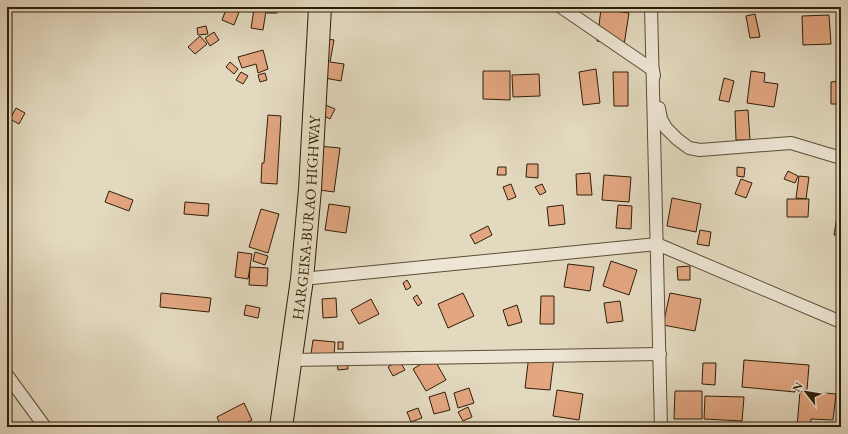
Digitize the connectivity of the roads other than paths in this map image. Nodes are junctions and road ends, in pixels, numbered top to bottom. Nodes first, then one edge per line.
1 (320, 7) edge
2 (562, 7) edge
3 (651, 7) edge
4 (653, 70) junction
5 (841, 158) edge
6 (657, 244) junction
7 (302, 279) junction
8 (841, 322) edge
9 (660, 354) junction
10 (290, 360) junction
11 (7, 375) edge
12 (11, 388) edge
13 (45, 427) edge
14 (281, 427) edge
15 (661, 427) edge

1 - 7 highway, HARGEISA-BURAO HIGHWAY
2 - 4 street
3 - 4 street
4 - 5 street
4 - 6 street
6 - 7 street
6 - 8 street
6 - 9 street
7 - 10 highway, HARGEISA-BURAO HIGHWAY
9 - 10 street
9 - 15 street
10 - 14 highway, HARGEISA-BURAO HIGHWAY
11 - 12 street
12 - 13 street

